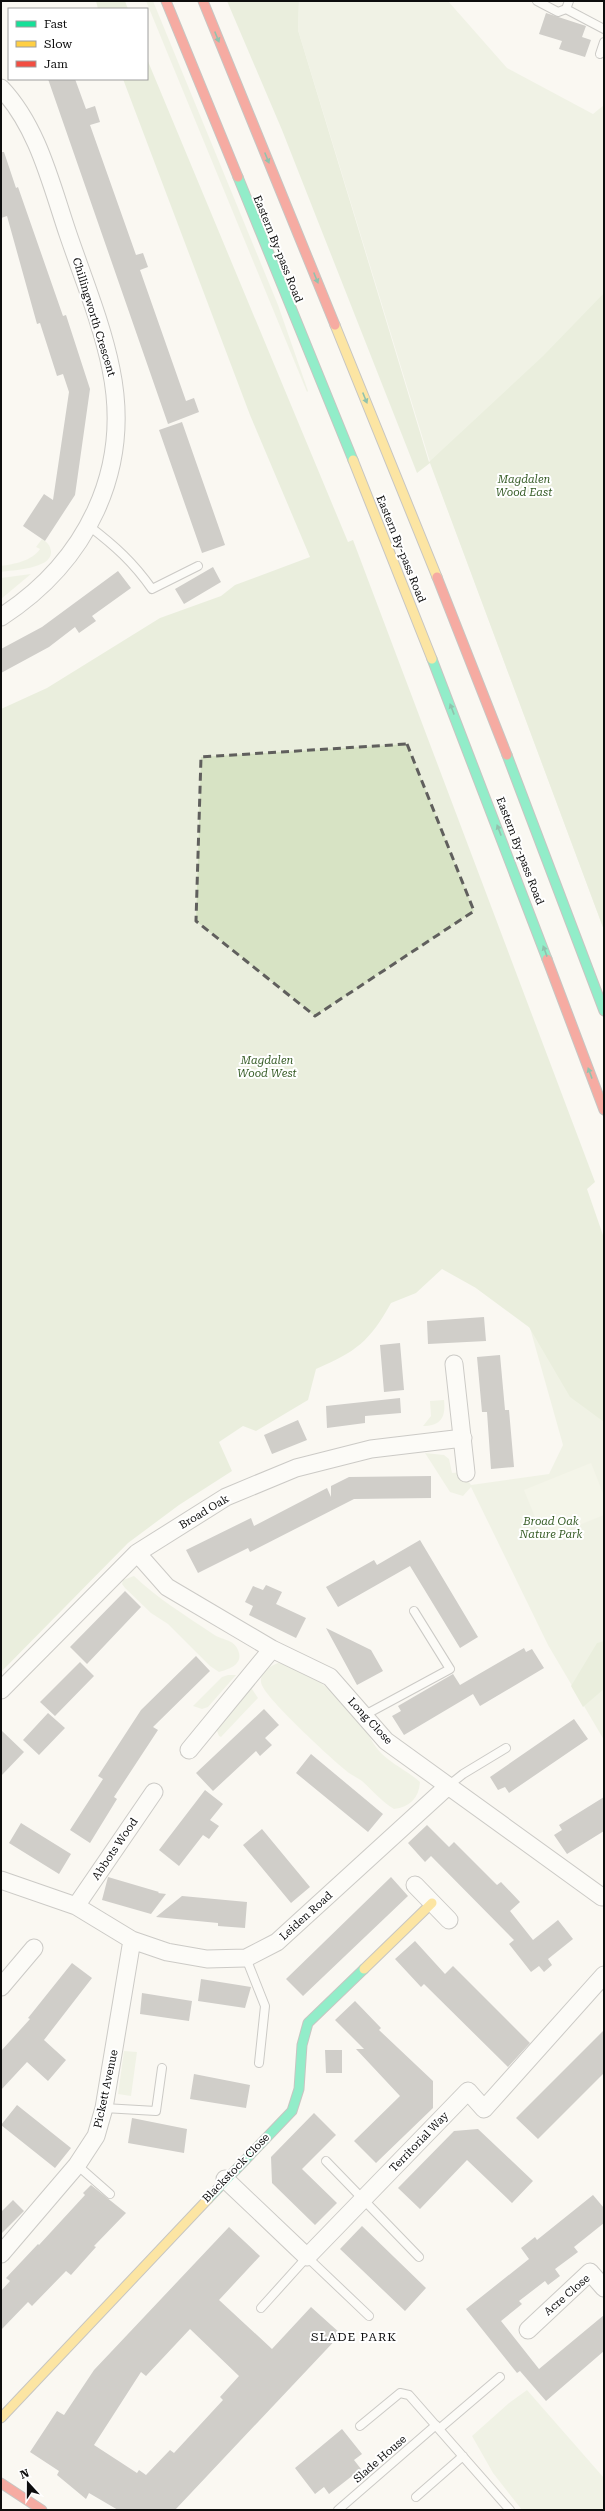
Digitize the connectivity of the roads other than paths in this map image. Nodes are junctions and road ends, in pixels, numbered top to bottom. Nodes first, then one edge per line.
1 (166, 1) edge
2 (203, 1) edge
3 (537, 1) edge
4 (567, 5) edge
5 (604, 29) edge
6 (604, 42) edge
7 (600, 54) dead end
8 (1, 88) edge
9 (89, 526) junction
10 (198, 566) dead end
11 (1, 617) edge
12 (604, 1011) edge
13 (604, 1110) edge
14 (454, 1364) dead end
15 (463, 1438) junction
16 (466, 1473) dead end
17 (137, 1553) junction
18 (414, 1611) dead end
19 (272, 1649) junction
20 (1, 1690) edge
21 (363, 1716) junction
22 (506, 1748) dead end
23 (189, 1750) dead end
24 (448, 1786) junction
25 (154, 1792) dead end
26 (1, 1880) edge
27 (415, 1885) dead end
28 (603, 1897) edge
29 (432, 1903) junction
30 (76, 1906) junction
31 (449, 1920) dead end
32 (132, 1940) junction
33 (34, 1948) dead end
34 (246, 1958) junction
35 (604, 1975) edge
36 (1, 1987) edge
37 (259, 2063) dead end
38 (162, 2068) dead end
39 (104, 2108) junction
40 (326, 2161) dead end
41 (77, 2165) junction
42 (225, 2179) junction
43 (110, 2194) dead end
44 (364, 2200) junction
45 (1, 2254) edge
46 (306, 2257) junction
47 (419, 2257) dead end
48 (604, 2288) edge
49 (261, 2308) dead end
50 (369, 2316) dead end
51 (528, 2330) dead end
52 (500, 2377) dead end
53 (1, 2418) edge
54 (360, 2426) dead end
55 (438, 2427) junction
56 (463, 2456) junction
57 (1, 2483) edge
58 (416, 2498) dead end
59 (42, 2510) edge
60 (338, 2510) edge
61 (510, 2510) edge

13 -> 1 main road, Eastern By-pass Road
2 -> 12 main road
3 - 4 lane
4 - 5 lane
6 - 7 lane
8 - 9 street, Chillingworth Crescent
9 - 10 lane
9 - 11 street, Chillingworth Crescent
14 - 15 street
15 - 16 street
15 - 17 street, Broad Oak
17 - 19 street, Long Close
17 - 20 street, Broad Oak
18 - 21 lane
19 - 21 street, Long Close
19 - 23 street
21 - 24 street, Long Close
22 - 24 lane
24 - 28 street, Long Close
24 - 34 street, Leiden Road
25 - 30 street, Abbots Wood
26 - 30 street, Leiden Road
27 - 29 street
29 - 31 street
29 - 42 main road, Blackstock Close
30 - 32 street, Leiden Road
32 - 34 street, Leiden Road
32 - 39 street, Pickett Avenue
33 - 36 street
34 - 37 lane
35 - 44 street, Territorial Way
38 - 39 lane
39 - 41 street, Pickett Avenue
40 - 44 lane
41 - 43 lane
41 - 45 street, Pickett Avenue
42 - 46 street
42 - 53 main road, Blackstock Close
44 - 46 street, Territorial Way
44 - 47 lane
46 - 49 lane
46 - 50 lane
48 - 51 street, Acre Close
52 - 55 lane, Slade House
54 - 55 lane
55 - 56 lane
55 - 60 lane, Slade House
56 - 58 lane
56 - 61 lane
57 - 59 main road

